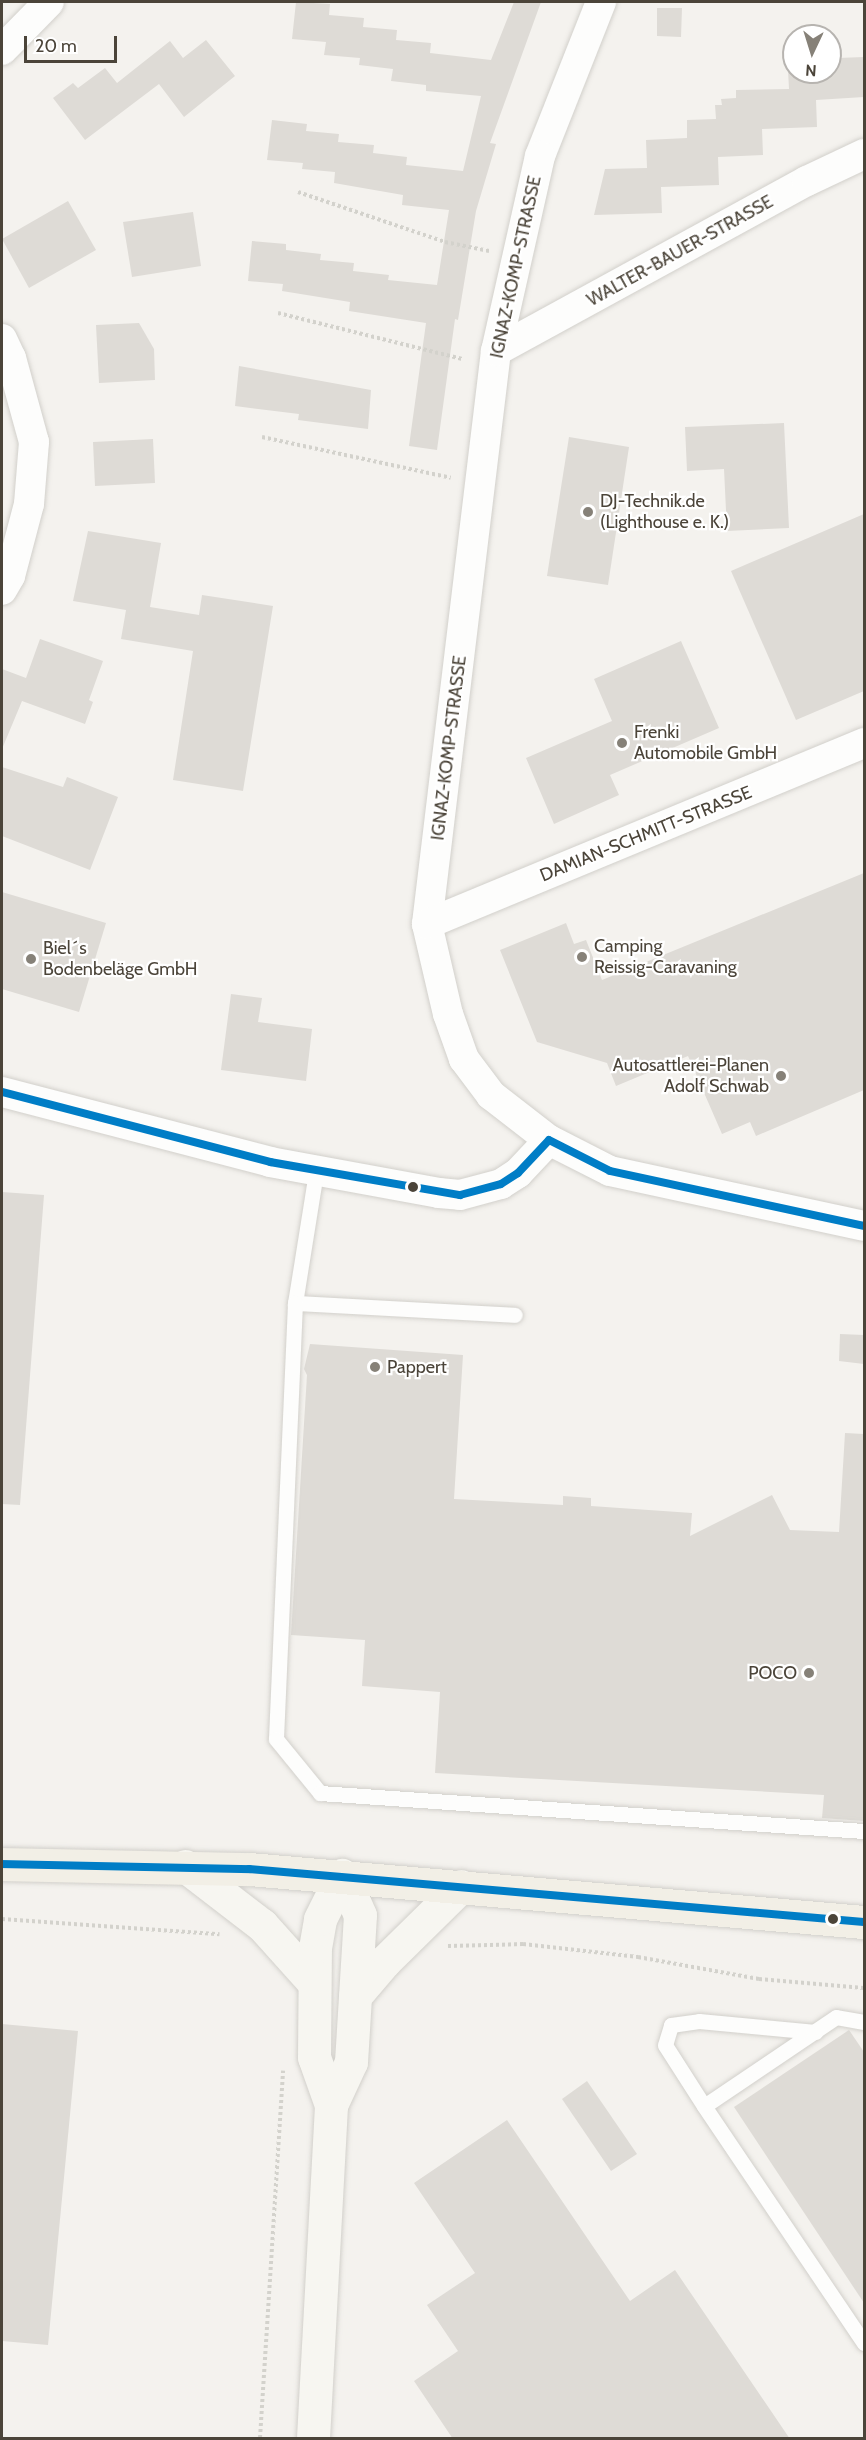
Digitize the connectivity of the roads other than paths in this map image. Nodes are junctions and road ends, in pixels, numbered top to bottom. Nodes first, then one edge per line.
1 (49, 2) edge
2 (601, 2) edge
3 (2, 50) edge
4 (864, 154) edge
5 (2, 339) edge
6 (496, 359) junction
7 (2, 590) edge
8 (864, 743) edge
9 (427, 924) junction
10 (2, 1092) edge
11 (549, 1140) junction
12 (316, 1172) junction
13 (864, 1226) edge
14 (295, 1303) junction
15 (515, 1316) dead end
16 (864, 1831) edge
17 (2, 1864) edge
18 (185, 1866) junction
19 (342, 1875) junction
20 (461, 1886) junction
21 (864, 1922) edge
22 (314, 1983) junction
23 (355, 1996) junction
24 (864, 2022) edge
25 (815, 2032) junction
26 (332, 2105) junction
27 (704, 2106) junction
28 (864, 2343) edge
29 (313, 2439) edge

1 - 3 street
2 - 6 street, IGNAZ-KOMP-STRASSE
4 - 6 street, WALTER-BAUER-STRASSE
5 - 7 street
6 - 9 street, IGNAZ-KOMP-STRASSE
8 - 9 street, DAMIAN-SCHMITT-STRASSE
9 - 11 street, IGNAZ-KOMP-STRASSE
10 - 12 street
11 - 12 street
11 - 13 street, IGNAZ-KOMP-STRASSE
12 - 14 lane
14 - 15 lane
14 - 16 lane
17 - 18 main road
18 - 19 main road
18 - 22 main road
19 - 20 main road
19 - 22 main road
19 - 23 main road
20 - 21 main road
20 - 23 main road
22 - 26 main road
23 - 26 main road
24 - 25 lane
25 - 27 lane
25 - 27 lane
26 - 29 main road
27 - 28 lane

